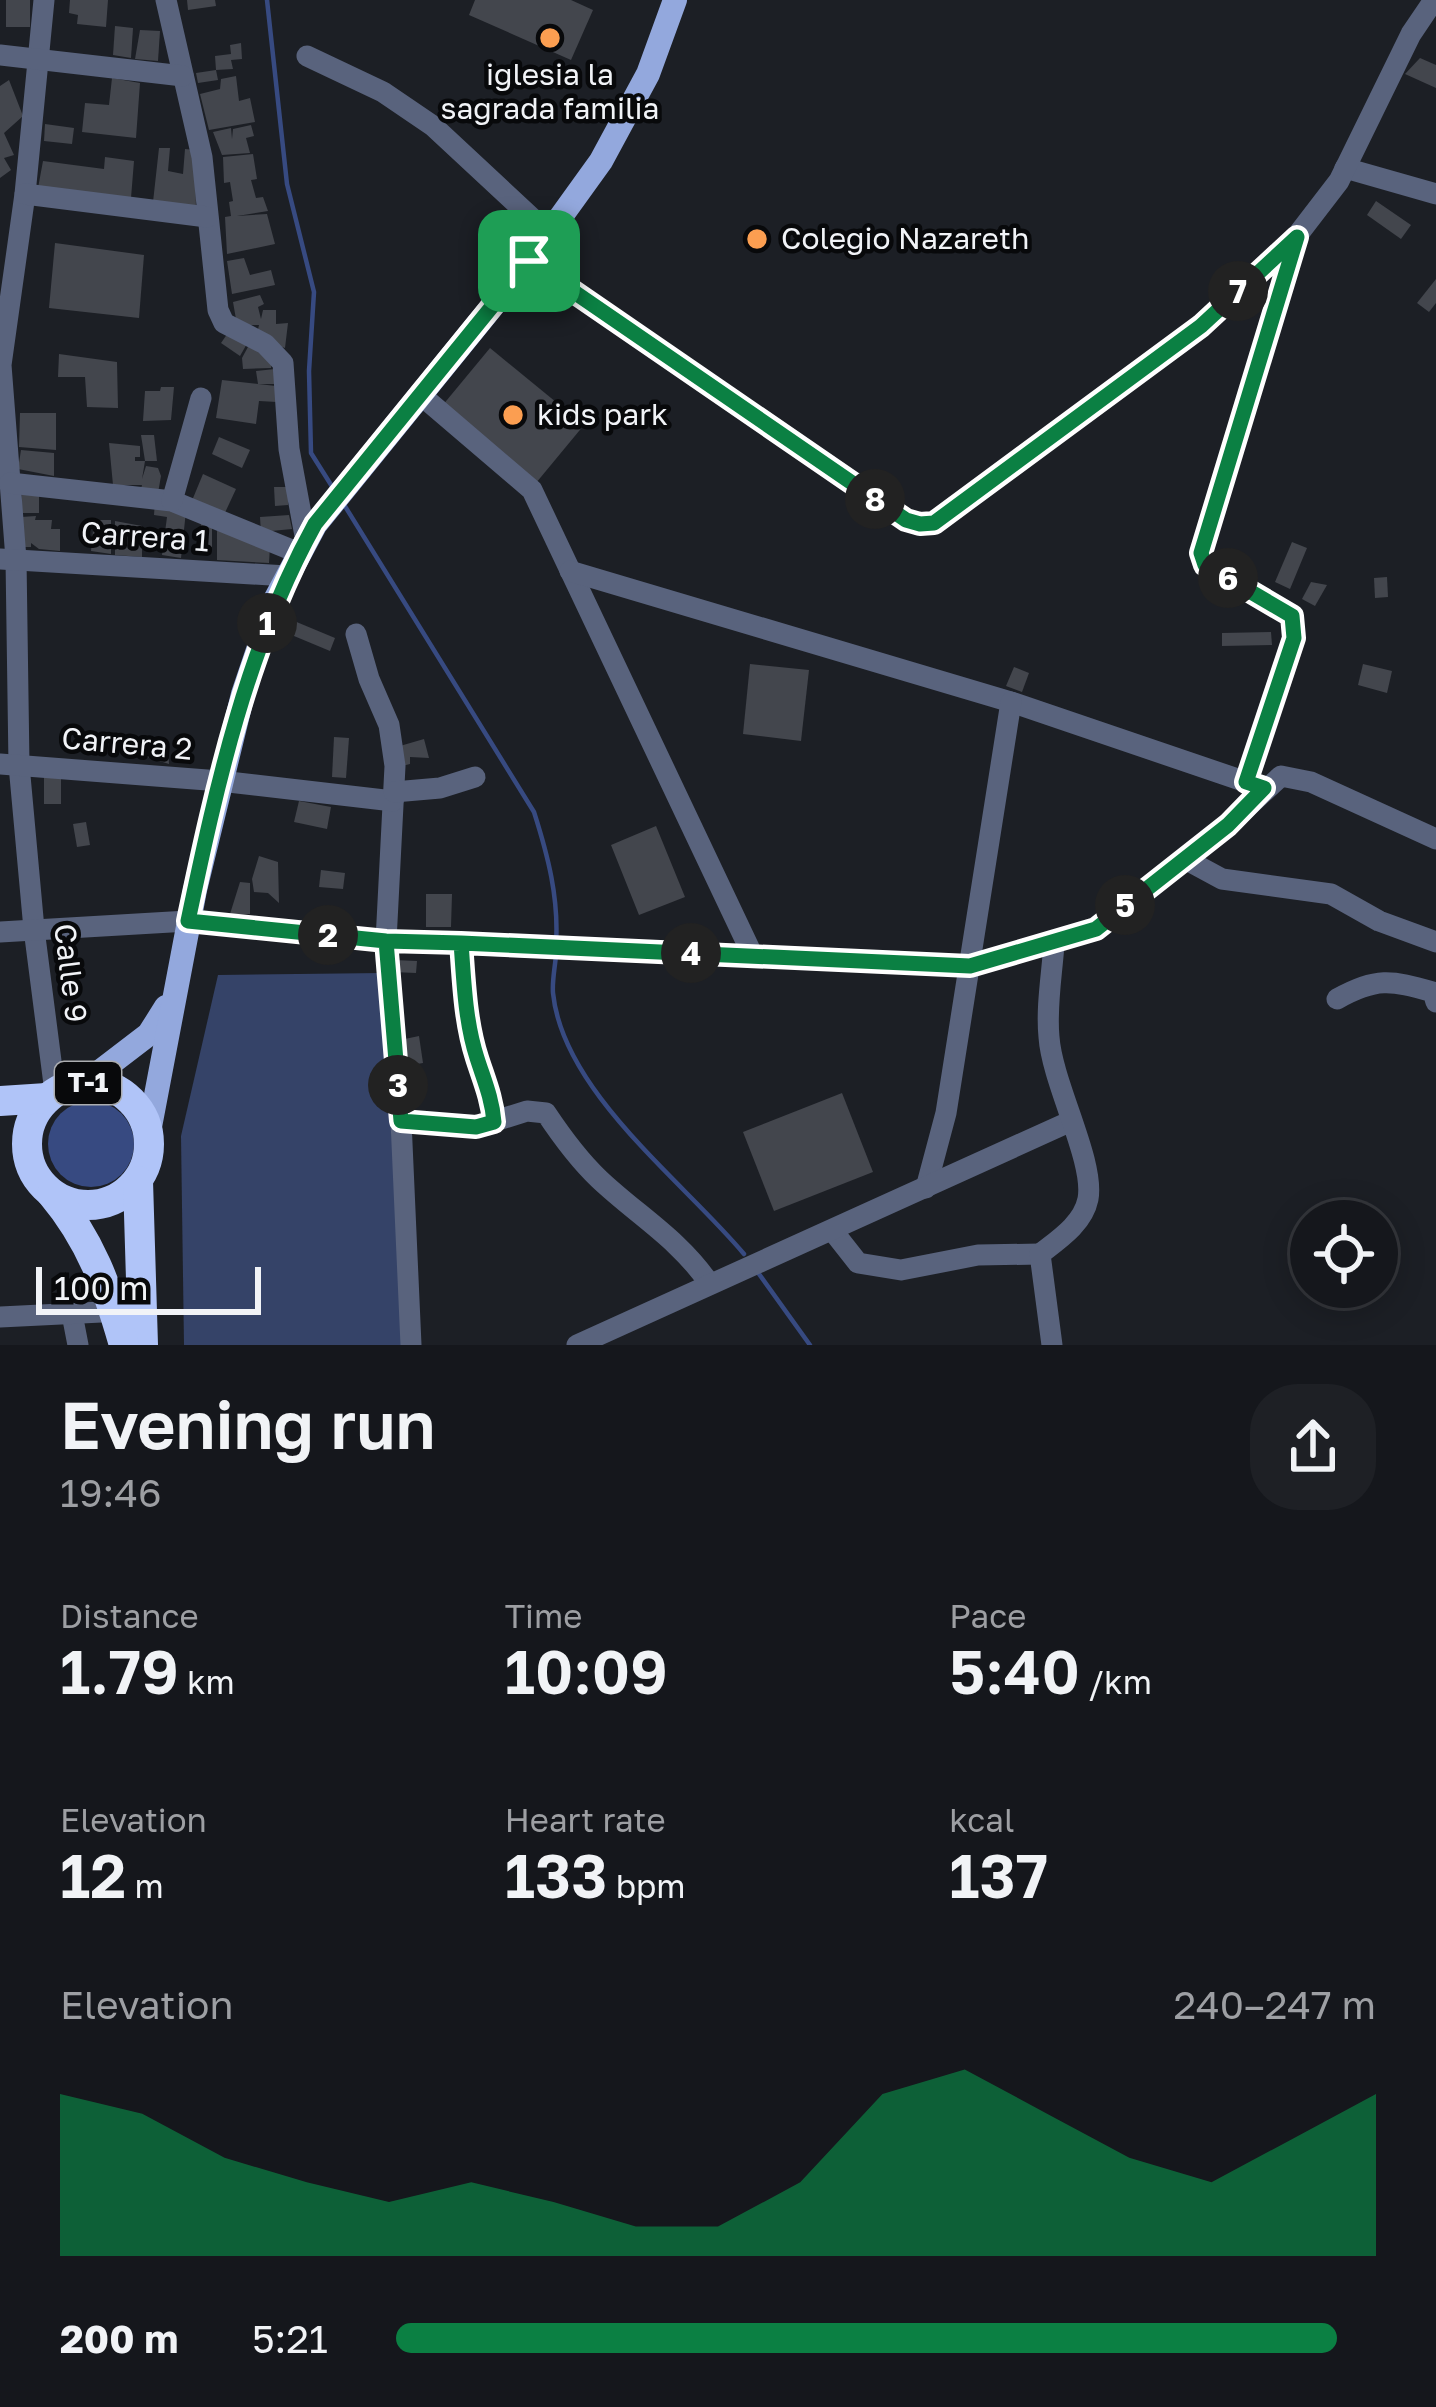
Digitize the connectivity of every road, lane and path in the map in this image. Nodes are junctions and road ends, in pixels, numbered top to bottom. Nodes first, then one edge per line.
1 (44, 0) edge
2 (166, 0) edge
3 (675, 0) edge
4 (1434, 0) edge
5 (0, 55) edge
6 (308, 56) dead end
7 (37, 60) junction
8 (183, 76) junction
9 (1346, 168) junction
10 (25, 194) junction
11 (1436, 194) edge
12 (207, 217) junction
13 (549, 234) junction
14 (1297, 237) junction
15 (529, 261) junction
16 (5, 304) edge
17 (422, 396) junction
18 (200, 398) dead end
19 (10, 483) junction
20 (172, 501) junction
21 (307, 539) junction
22 (8, 559) edge
23 (570, 571) junction
24 (287, 576) junction
25 (356, 634) dead end
26 (1011, 702) junction
27 (10, 764) edge
28 (475, 777) dead end
29 (220, 781) junction
30 (1255, 785) junction
31 (393, 797) junction
32 (1436, 839) edge
33 (1185, 859) junction
34 (188, 921) junction
35 (34, 929) junction
36 (0, 932) edge
37 (386, 941) junction
38 (1436, 942) edge
39 (461, 943) junction
40 (1054, 944) junction
41 (753, 956) junction
42 (970, 966) junction
43 (172, 994) junction
44 (1336, 999) dead end
45 (1436, 1002) edge
46 (62, 1091) junction
47 (0, 1101) edge
48 (401, 1121) junction
49 (494, 1122) junction
50 (1070, 1122) junction
51 (149, 1132) junction
52 (0, 1155) edge
53 (31, 1166) junction
54 (138, 1181) junction
55 (926, 1188) junction
56 (52, 1194) junction
57 (832, 1230) junction
58 (1040, 1254) junction
59 (709, 1283) junction
60 (128, 1310) junction
61 (72, 1314) junction
62 (0, 1317) edge
63 (78, 1345) edge
64 (124, 1345) edge
65 (143, 1345) edge
66 (411, 1345) edge
67 (577, 1345) edge
68 (1052, 1345) edge

1 - 7 street, Calle 9
2 - 8 street
3 - 13 main road
4 - 9 street
5 - 7 street
6 - 13 street
7 - 8 street
7 - 10 street, Calle 9
8 - 12 street
9 - 11 street
9 - 14 street
10 - 12 street
10 - 16 street, Calle 9
12 - 21 street
13 - 15 main road
14 - 15 street
14 - 30 street
15 - 17 main road
16 - 19 street, Calle 9
17 - 21 main road
17 - 23 street
18 - 20 street
19 - 20 street
19 - 22 street, Calle 9
20 - 21 street
21 - 24 main road
22 - 24 street, Carrera 1
22 - 27 street, Calle 9
23 - 26 street
23 - 41 street
24 - 29 main road
25 - 31 street
26 - 30 street
26 - 42 street
27 - 29 street, Carrera 2
27 - 35 street, Calle 9
28 - 31 street, Carrera 2
29 - 31 street, Carrera 2
29 - 34 main road
30 - 32 street
30 - 33 street
31 - 37 street
33 - 38 street
33 - 40 street
34 - 35 street
34 - 37 street
34 - 43 main road
35 - 36 street
35 - 46 street, Calle 9
37 - 39 street
37 - 48 street
39 - 41 street
39 - 49 street
40 - 42 street
40 - 50 street
41 - 42 street
42 - 55 street
43 - 46 main road
43 - 51 main road
44 - 45 street
46 - 47 highway, T-1
46 - 51 highway, T-1
46 - 53 highway, T-1
48 - 49 street
48 - 66 street
49 - 59 street
50 - 55 street
50 - 58 street
51 - 54 highway, T-1
52 - 53 highway
53 - 56 highway, T-1
54 - 56 highway
54 - 60 highway, T-1
55 - 57 street
56 - 60 highway, T-1
57 - 58 street
57 - 59 street
58 - 68 street
59 - 67 street
60 - 61 street
60 - 64 highway, T-1
60 - 65 highway, T-1
61 - 62 street
61 - 63 street

